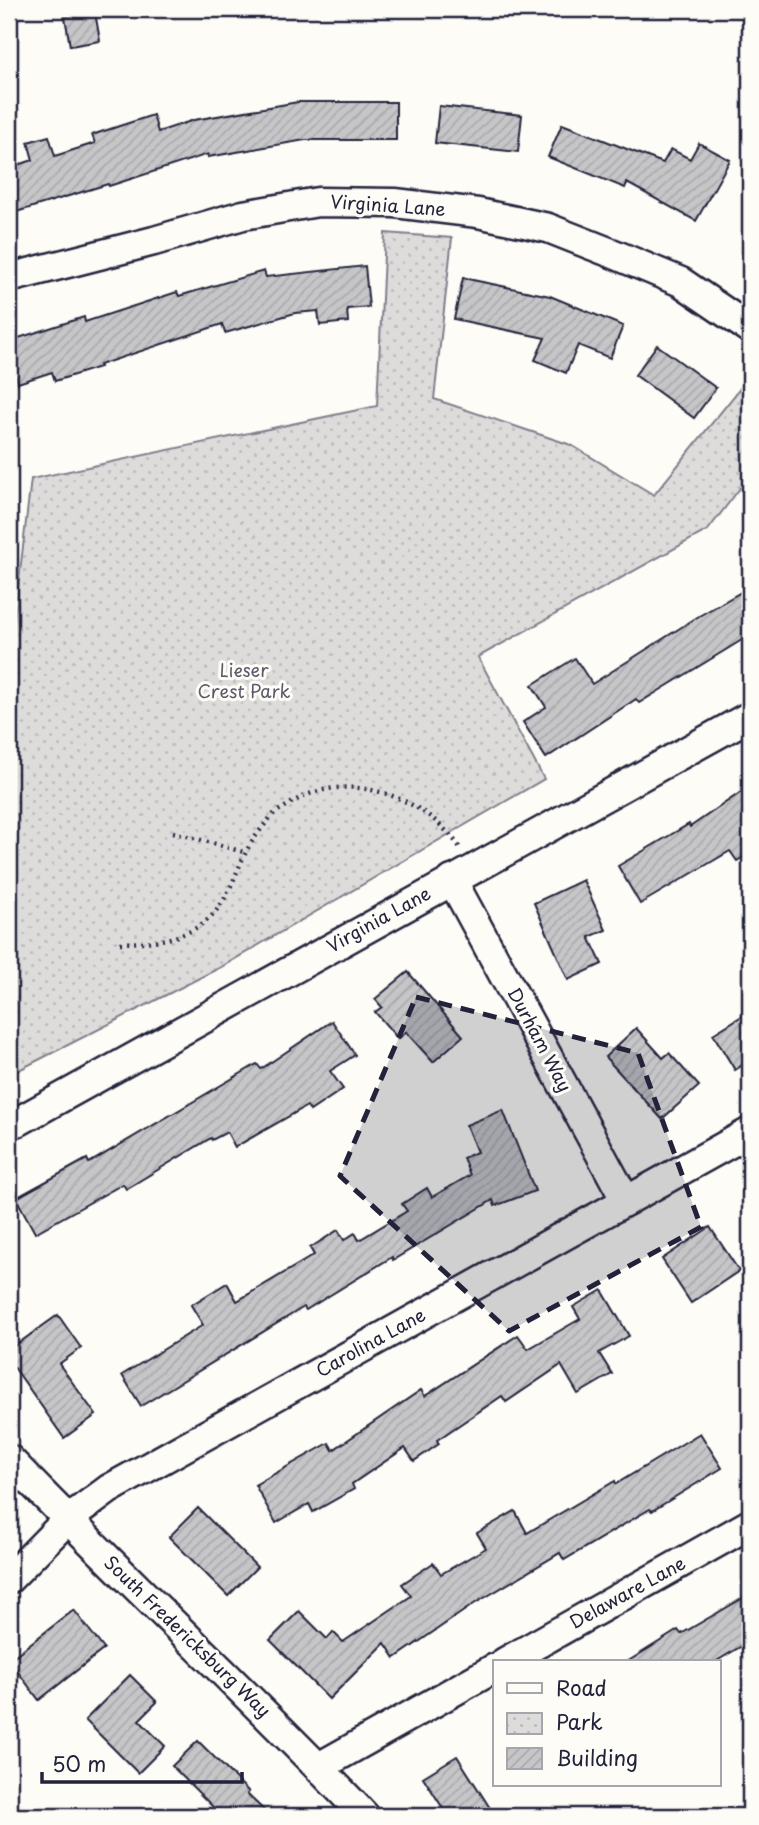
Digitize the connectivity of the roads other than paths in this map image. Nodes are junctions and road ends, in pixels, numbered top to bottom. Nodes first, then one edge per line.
1 (9, 278) edge
2 (750, 329) edge
3 (750, 716) edge
4 (452, 880) junction
5 (9, 1124) edge
6 (750, 1132) edge
7 (626, 1201) junction
8 (9, 1459) edge
9 (67, 1520) junction
10 (750, 1524) edge
11 (9, 1579) edge
12 (509, 1660) edge
13 (493, 1669) edge
14 (319, 1767) junction
15 (365, 1816) edge

1 - 2 street, Virginia Lane
3 - 4 street, Virginia Lane
4 - 5 street, Virginia Lane
4 - 7 street, Durham Way
6 - 7 street, Carolina Lane
7 - 9 street, Carolina Lane
8 - 9 street, South Fredericksburg Way
9 - 11 street, Carolina Lane
9 - 14 street, South Fredericksburg Way
10 - 12 street, Delaware Lane
13 - 14 street
14 - 15 street, South Fredericksburg Way

